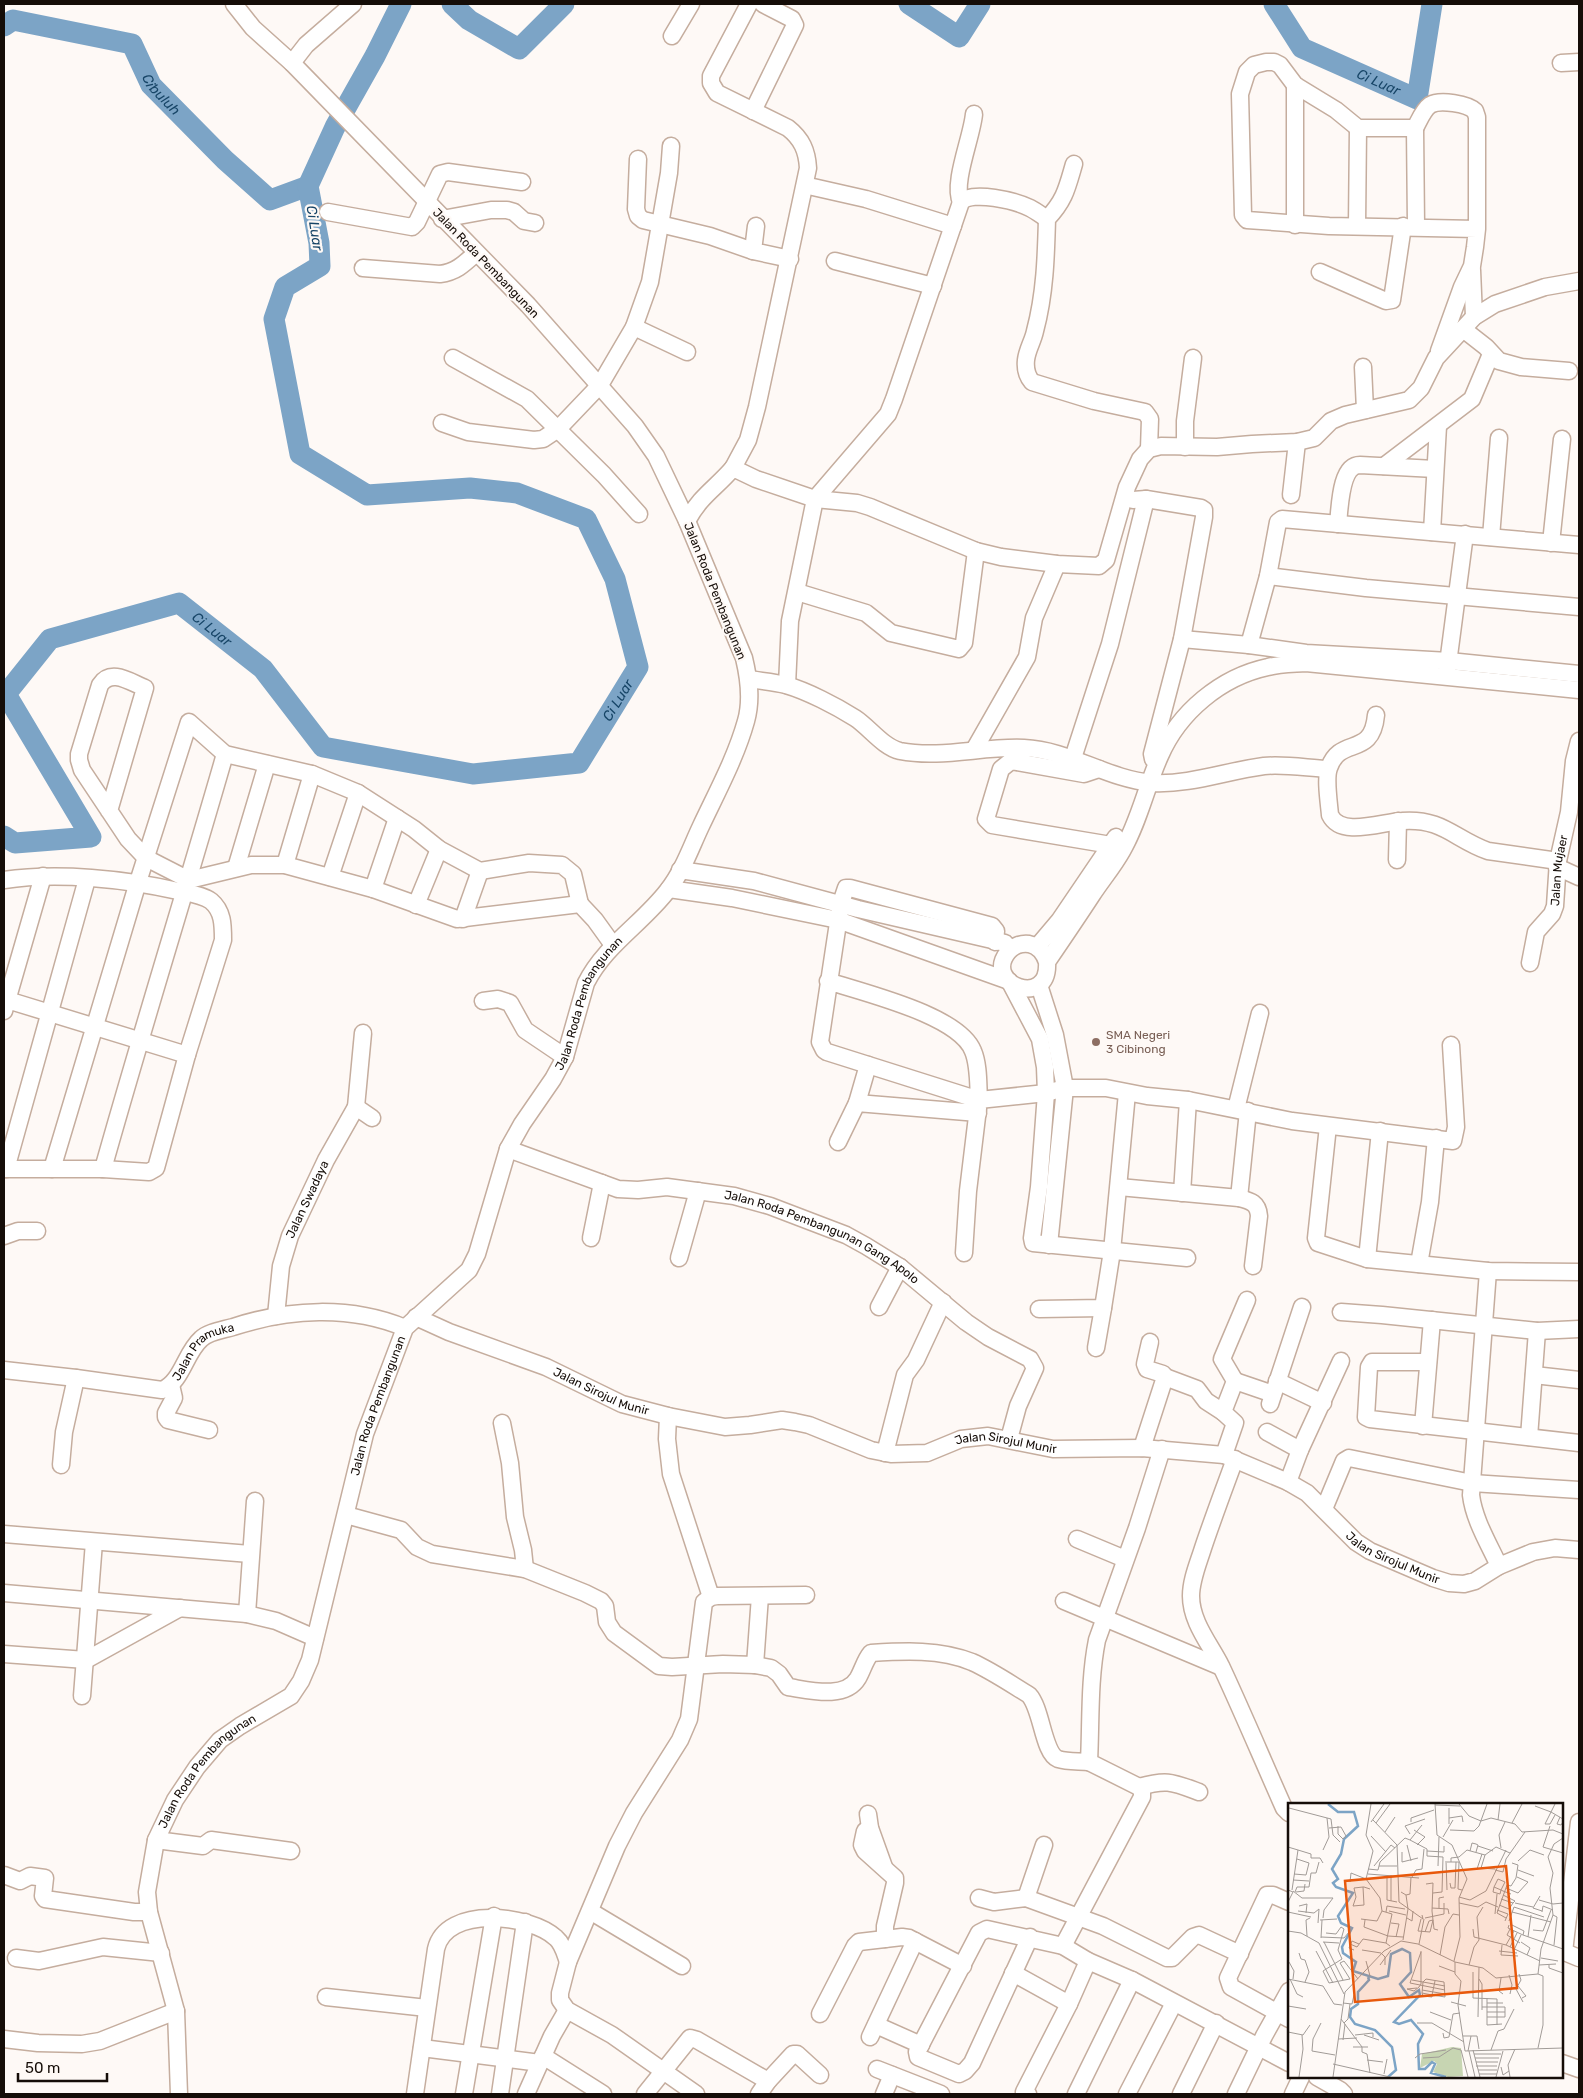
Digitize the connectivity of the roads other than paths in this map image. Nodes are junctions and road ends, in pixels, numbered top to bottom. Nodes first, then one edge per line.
1 (234, 4) edge
2 (353, 4) edge
3 (691, 4) edge
4 (749, 4) edge
5 (763, 4) edge
6 (672, 36) dead end
7 (1560, 62) dead end
8 (1579, 62) edge
9 (292, 63) junction
10 (1295, 85) junction
11 (753, 111) junction
12 (974, 114) dead end
13 (1358, 128) junction
14 (1415, 128) junction
15 (671, 146) dead end
16 (638, 159) dead end
17 (1074, 164) dead end
18 (522, 182) dead end
19 (813, 187) dead end
20 (427, 202) junction
21 (960, 202) junction
22 (328, 212) dead end
23 (442, 219) junction
24 (1046, 219) junction
25 (535, 223) dead end
26 (661, 225) junction
27 (1295, 225) junction
28 (756, 226) dead end
29 (953, 226) junction
30 (1357, 226) junction
31 (1409, 226) junction
32 (1477, 229) junction
33 (753, 251) junction
34 (476, 254) junction
35 (790, 259) junction
36 (835, 260) dead end
37 (1472, 266) junction
38 (363, 268) dead end
39 (1320, 272) dead end
40 (1579, 281) edge
41 (933, 286) junction
42 (1474, 317) junction
43 (634, 327) junction
44 (1463, 329) junction
45 (687, 352) dead end
46 (1491, 354) junction
47 (453, 358) dead end
48 (1193, 358) dead end
49 (1436, 358) junction
50 (1363, 367) dead end
51 (1569, 371) dead end
52 (600, 385) junction
53 (1365, 410) junction
54 (442, 423) dead end
55 (1438, 426) junction
56 (558, 428) junction
57 (1499, 438) dead end
58 (1562, 439) dead end
59 (1297, 442) junction
60 (1185, 446) junction
61 (1149, 449) junction
62 (1384, 466) junction
63 (733, 468) junction
64 (1434, 469) junction
65 (1291, 495) dead end
66 (815, 499) junction
67 (639, 514) dead end
68 (687, 520) junction
69 (1338, 524) junction
70 (1432, 532) junction
71 (1465, 534) junction
72 (1491, 537) junction
73 (1551, 543) junction
74 (1579, 545) edge
75 (976, 551) junction
76 (1057, 564) junction
77 (1268, 576) junction
78 (797, 592) junction
79 (1458, 596) junction
80 (1579, 607) edge
81 (1182, 639) junction
82 (1248, 645) junction
83 (1306, 658) junction
84 (1448, 669) junction
85 (1579, 674) edge
86 (749, 679) junction
87 (787, 685) junction
88 (1579, 690) edge
89 (1376, 715) dead end
90 (1579, 741) edge
91 (974, 750) junction
92 (225, 754) junction
93 (1073, 758) junction
94 (267, 764) junction
95 (1099, 769) junction
96 (1328, 769) junction
97 (312, 774) junction
98 (1152, 776) junction
99 (358, 793) junction
100 (1138, 810) junction
101 (110, 811) junction
102 (397, 818) junction
103 (1398, 821) junction
104 (1111, 845) junction
105 (439, 849) junction
106 (146, 858) junction
107 (1397, 860) dead end
108 (1557, 864) junction
109 (285, 866) junction
110 (236, 868) junction
111 (680, 870) junction
112 (480, 871) junction
113 (43, 876) junction
114 (1579, 877) edge
115 (330, 878) junction
116 (88, 879) junction
117 (4, 880) edge
118 (138, 882) junction
119 (187, 886) junction
120 (373, 889) junction
121 (669, 889) junction
122 (841, 903) junction
123 (580, 904) junction
124 (416, 905) junction
125 (463, 919) junction
126 (838, 920) junction
127 (1065, 925) junction
128 (613, 945) junction
129 (1019, 945) junction
130 (1037, 947) junction
131 (1047, 962) junction
132 (1530, 963) dead end
133 (828, 981) junction
134 (1010, 983) junction
135 (1038, 985) junction
136 (483, 1001) dead end
137 (5, 1003) edge
138 (1260, 1013) dead end
139 (51, 1014) junction
140 (95, 1026) junction
141 (363, 1033) dead end
142 (1047, 1037) junction
143 (139, 1040) junction
144 (1451, 1045) dead end
145 (187, 1055) junction
146 (565, 1057) junction
147 (868, 1064) junction
148 (1065, 1088) junction
149 (1046, 1092) junction
150 (1127, 1093) junction
151 (1188, 1100) junction
152 (857, 1104) junction
153 (356, 1107) junction
154 (978, 1107) junction
155 (1242, 1110) junction
156 (372, 1118) dead end
157 (1328, 1126) junction
158 (1380, 1131) junction
159 (1436, 1138) junction
160 (838, 1142) dead end
161 (508, 1149) junction
162 (5, 1169) edge
163 (52, 1169) junction
164 (103, 1169) junction
165 (602, 1182) junction
166 (1119, 1187) junction
167 (698, 1191) junction
168 (1182, 1194) junction
169 (1239, 1198) junction
170 (37, 1231) dead end
171 (4, 1236) edge
172 (591, 1238) dead end
173 (1049, 1245) junction
174 (1112, 1251) junction
175 (964, 1253) dead end
176 (679, 1258) dead end
177 (1187, 1258) dead end
178 (1367, 1259) junction
179 (1419, 1264) junction
180 (1253, 1266) dead end
181 (900, 1267) junction
182 (1488, 1271) junction
183 (1579, 1272) edge
184 (1247, 1300) dead end
185 (943, 1302) junction
186 (879, 1307) dead end
187 (1302, 1307) dead end
188 (1103, 1308) junction
189 (1039, 1309) dead end
190 (1341, 1312) dead end
191 (276, 1316) junction
192 (1432, 1320) junction
193 (410, 1322) junction
194 (1486, 1325) junction
195 (1579, 1329) edge
196 (1537, 1331) junction
197 (1150, 1342) dead end
198 (1096, 1348) dead end
199 (1341, 1361) dead end
200 (1428, 1362) junction
201 (4, 1370) edge
202 (1534, 1375) junction
203 (76, 1378) junction
204 (1165, 1378) junction
205 (1579, 1380) edge
206 (1235, 1381) junction
207 (171, 1385) junction
208 (1273, 1393) junction
209 (1323, 1403) junction
210 (1223, 1412) junction
211 (668, 1416) junction
212 (502, 1423) dead end
213 (1423, 1426) junction
214 (209, 1430) dead end
215 (1267, 1432) dead end
216 (1476, 1432) junction
217 (1529, 1437) junction
218 (1009, 1439) junction
219 (1579, 1443) edge
220 (1142, 1448) junction
221 (1162, 1449) junction
222 (1300, 1450) junction
223 (886, 1453) junction
224 (1230, 1457) junction
225 (61, 1465) dead end
226 (1288, 1482) junction
227 (1472, 1483) junction
228 (1579, 1490) edge
229 (255, 1501) dead end
230 (1324, 1509) junction
231 (346, 1515) junction
232 (4, 1534) edge
233 (1077, 1539) dead end
234 (94, 1542) junction
235 (1579, 1550) edge
236 (250, 1554) junction
237 (1125, 1559) junction
238 (1499, 1566) junction
239 (525, 1569) junction
240 (4, 1592) edge
241 (760, 1596) junction
242 (806, 1596) dead end
243 (711, 1597) junction
244 (90, 1601) junction
245 (1064, 1602) dead end
246 (180, 1608) junction
247 (247, 1614) junction
248 (1104, 1617) junction
249 (315, 1638) junction
250 (4, 1654) edge
251 (86, 1660) junction
252 (755, 1665) junction
253 (696, 1667) junction
254 (1221, 1667) junction
255 (82, 1696) dead end
256 (1089, 1762) junction
257 (1139, 1787) junction
258 (1199, 1792) dead end
259 (1288, 1812) edge
260 (869, 1821) dead end
261 (1579, 1822) edge
262 (156, 1840) junction
263 (1044, 1845) dead end
264 (291, 1851) dead end
265 (4, 1875) edge
266 (979, 1898) dead end
267 (1026, 1898) junction
268 (1288, 1902) edge
269 (590, 1911) junction
270 (149, 1912) junction
271 (494, 1916) junction
272 (525, 1922) junction
273 (1072, 1930) junction
274 (885, 1933) junction
275 (1030, 1937) junction
276 (916, 1941) junction
277 (1563, 1951) edge
278 (160, 1953) junction
279 (1240, 1954) junction
280 (16, 1958) dead end
281 (1579, 1958) edge
282 (1088, 1961) junction
283 (568, 1962) junction
284 (682, 1966) dead end
285 (962, 1966) junction
286 (1013, 1973) junction
287 (1132, 1980) junction
288 (1288, 1994) edge
289 (326, 1997) dead end
290 (1174, 2003) junction
291 (1070, 2004) junction
292 (427, 2008) junction
293 (568, 2010) junction
294 (176, 2011) junction
295 (820, 2014) dead end
296 (1216, 2023) junction
297 (1272, 2028) edge
298 (4, 2039) edge
299 (921, 2044) junction
300 (422, 2048) junction
301 (471, 2054) junction
302 (506, 2058) junction
303 (542, 2060) junction
304 (1288, 2061) edge
305 (1563, 2063) edge
306 (1579, 2069) edge
307 (662, 2071) junction
308 (820, 2075) dead end
309 (1301, 2078) edge
310 (1318, 2078) edge
311 (764, 2088) edge
312 (179, 2094) edge
313 (415, 2094) edge
314 (464, 2094) edge
315 (500, 2094) edge
316 (526, 2094) edge
317 (603, 2094) edge
318 (644, 2094) edge
319 (696, 2094) edge
320 (884, 2094) edge
321 (940, 2094) edge
322 (1028, 2094) edge
323 (1076, 2094) edge
324 (1127, 2094) edge
325 (1181, 2094) edge
326 (1236, 2094) edge
327 (1292, 2094) edge
328 (1344, 2094) edge

1 - 9 street, Jalan Roda Pembangunan
2 - 9 street
3 - 6 street
4 - 11 street
5 - 11 street
7 - 8 street
9 - 20 street, Jalan Roda Pembangunan
10 - 13 street
10 - 27 street
10 - 27 street
11 - 35 street
12 - 21 street
13 - 14 street
13 - 30 street
14 - 31 street
14 - 32 street
15 - 26 street
16 - 26 street
17 - 24 street
18 - 20 street
19 - 29 street
20 - 22 street
20 - 23 street, Jalan Roda Pembangunan
21 - 24 street
21 - 29 street
23 - 25 street
23 - 34 street, Jalan Roda Pembangunan
24 - 61 street
26 - 33 street
26 - 43 street
27 - 30 street
28 - 33 street
29 - 41 street
30 - 31 street
31 - 32 street
31 - 39 street
32 - 37 street
33 - 35 street
34 - 38 street
34 - 52 street, Jalan Roda Pembangunan
35 - 63 street
36 - 41 street
37 - 42 street
37 - 49 street
40 - 42 street
41 - 66 street
42 - 44 street
43 - 45 street
43 - 52 street
44 - 46 street
44 - 49 street
46 - 51 street
46 - 55 street
47 - 56 street
48 - 60 street
49 - 53 street
50 - 53 street
52 - 56 street
52 - 68 street, Jalan Roda Pembangunan
53 - 59 street
54 - 56 street
55 - 62 street
55 - 64 street
56 - 67 street
57 - 72 street
58 - 73 street
59 - 60 street
59 - 65 street
60 - 61 street
61 - 76 street
62 - 64 street
62 - 69 street
63 - 66 street
63 - 68 street
64 - 70 street
66 - 75 street
66 - 78 street
68 - 86 street, Jalan Roda Pembangunan
69 - 70 street
69 - 77 street
70 - 71 street
71 - 72 street
71 - 79 street
72 - 73 street
73 - 74 street
75 - 76 street
75 - 78 street
76 - 91 street
77 - 79 street
77 - 82 street
78 - 87 street
79 - 80 street
79 - 84 street
81 - 82 street
81 - 93 street
81 - 98 street
82 - 83 street
83 - 84 street
83 - 98 street
84 - 85 street
84 - 88 street
86 - 87 street
86 - 111 street, Jalan Roda Pembangunan
87 - 91 street
89 - 96 street
90 - 108 street, Jalan Mujaer
91 - 93 street
92 - 94 street
92 - 106 street
92 - 119 street
93 - 95 street
94 - 97 street
94 - 110 street
95 - 98 street
95 - 104 street
96 - 98 street
96 - 103 street
97 - 99 street
97 - 109 street
98 - 100 street
99 - 102 street
99 - 115 street
100 - 104 street
100 - 127 street
101 - 101 street
101 - 106 street
102 - 105 street
102 - 120 street
103 - 107 street
103 - 108 street
104 - 127 street
105 - 112 street
105 - 124 street
106 - 118 street
106 - 119 street
108 - 114 street
108 - 132 street, Jalan Mujaer
109 - 110 street
109 - 115 street
110 - 119 street
111 - 121 street, Jalan Roda Pembangunan
111 - 122 street
112 - 123 street
112 - 125 street
113 - 116 street
113 - 117 street
113 - 137 street
115 - 120 street
116 - 118 street
116 - 139 street
118 - 119 street
118 - 140 street
119 - 143 street
119 - 145 street
120 - 124 street
121 - 126 street
121 - 128 street, Jalan Roda Pembangunan
122 - 126 street
122 - 129 street
123 - 125 street
123 - 128 street
124 - 125 street
126 - 133 street
126 - 134 street
127 - 130 street
127 - 131 street
128 - 146 street, Jalan Roda Pembangunan
129 - 130 street
129 - 134 street
130 - 131 street
131 - 135 street
133 - 147 street
133 - 154 street
134 - 135 street
134 - 142 street
135 - 142 street
136 - 146 street
137 - 139 street
138 - 155 street
139 - 140 street
139 - 162 street
140 - 143 street
140 - 163 street
141 - 153 street
142 - 148 street
142 - 149 street
143 - 145 street
143 - 164 street
144 - 159 street
145 - 164 street
146 - 161 street, Jalan Roda Pembangunan
147 - 152 street
147 - 154 street
148 - 149 street
148 - 150 street
148 - 173 street
149 - 154 street
149 - 173 street
150 - 151 street
150 - 166 street
151 - 155 street
151 - 168 street
152 - 154 street
152 - 160 street
153 - 156 street
153 - 191 street, Jalan Swadaya
154 - 175 street
155 - 157 street
155 - 169 street
157 - 158 street
157 - 178 street
158 - 159 street
158 - 178 street
159 - 179 street
161 - 165 street, Jalan Roda Pembangunan Gang Apolo
161 - 193 street, Jalan Roda Pembangunan
162 - 163 street
163 - 164 street
165 - 167 street, Jalan Roda Pembangunan Gang Apolo
165 - 172 street
166 - 168 street
166 - 174 street
167 - 176 street
167 - 181 street, Jalan Roda Pembangunan Gang Apolo
168 - 169 street
169 - 180 street
170 - 171 street
173 - 174 street
174 - 177 street
174 - 188 street
178 - 179 street
179 - 182 street
181 - 185 street, Jalan Roda Pembangunan Gang Apolo
181 - 186 street
182 - 183 street
182 - 194 street
184 - 206 street
185 - 218 street, Jalan Roda Pembangunan Gang Apolo
185 - 223 street
187 - 208 street
188 - 189 street
188 - 198 street
190 - 192 street
191 - 193 street, Jalan Pramuka
191 - 207 street, Jalan Pramuka
192 - 194 street
192 - 200 street
193 - 211 street, Jalan Sirojul Munir
193 - 231 street, Jalan Roda Pembangunan
194 - 196 street
194 - 216 street
195 - 196 street
196 - 202 street
197 - 204 street
199 - 209 street
200 - 213 street
200 - 213 street
201 - 203 street, Jalan Pramuka
202 - 205 street
202 - 217 street
203 - 207 street, Jalan Pramuka
203 - 225 street
204 - 210 street
204 - 220 street
206 - 208 street
206 - 210 street
207 - 214 street
208 - 209 street
209 - 222 street
210 - 224 street
211 - 223 street, Jalan Sirojul Munir
211 - 243 street
212 - 239 street
213 - 216 street
215 - 222 street
216 - 217 street
216 - 227 street
217 - 219 street
218 - 220 street, Jalan Sirojul Munir
218 - 223 street, Jalan Sirojul Munir
220 - 221 street, Jalan Sirojul Munir
221 - 224 street, Jalan Sirojul Munir
221 - 237 street
222 - 226 street
224 - 226 street, Jalan Sirojul Munir
224 - 254 street
226 - 230 street, Jalan Sirojul Munir
227 - 228 street
227 - 230 street
227 - 238 street
229 - 236 street
230 - 238 street, Jalan Sirojul Munir
231 - 239 street
231 - 249 street, Jalan Roda Pembangunan
232 - 234 street
233 - 237 street
234 - 236 street
234 - 244 street
235 - 238 street, Jalan Sirojul Munir
236 - 247 street
237 - 248 street
239 - 253 street
240 - 244 street
241 - 242 street
241 - 243 street
241 - 252 street
243 - 253 street
244 - 246 street
244 - 251 street
245 - 248 street
246 - 247 street
246 - 251 street
247 - 249 street
248 - 254 street
248 - 256 street
249 - 262 street, Jalan Roda Pembangunan
250 - 251 street
251 - 255 street
252 - 253 street
252 - 256 street
253 - 269 street
254 - 259 street
256 - 257 street
257 - 258 street
257 - 273 street
260 - 274 street
261 - 277 street
262 - 264 street
262 - 270 street, Jalan Roda Pembangunan
263 - 267 street
265 - 270 street
266 - 267 street
267 - 273 street
268 - 279 street
269 - 283 street
269 - 284 street
270 - 278 street, Jalan Roda Pembangunan
271 - 272 street
271 - 292 street
271 - 301 street
272 - 283 street
272 - 302 street
273 - 275 street
273 - 279 street
273 - 282 street
274 - 276 street
274 - 295 street
275 - 285 street
275 - 286 street
276 - 285 street
276 - 299 street
277 - 281 street
278 - 280 street
278 - 294 street, Jalan Roda Pembangunan
279 - 297 street
282 - 287 street
282 - 291 street
283 - 293 street
285 - 299 street
286 - 291 street
286 - 299 street
287 - 290 street
287 - 323 street
288 - 297 street
289 - 292 street
290 - 296 street
290 - 324 street
291 - 322 street
292 - 300 street
293 - 303 street
293 - 307 street
294 - 298 street
294 - 312 street, Jalan Roda Pembangunan
296 - 297 street
296 - 325 street
297 - 304 street
297 - 326 street
300 - 301 street
300 - 313 street
301 - 302 street
301 - 314 street
302 - 303 street
302 - 315 street
303 - 316 street
303 - 317 street
305 - 306 street
307 - 311 street
307 - 318 street
307 - 319 street
308 - 311 street
309 - 327 street
310 - 328 street
320 - 321 street

